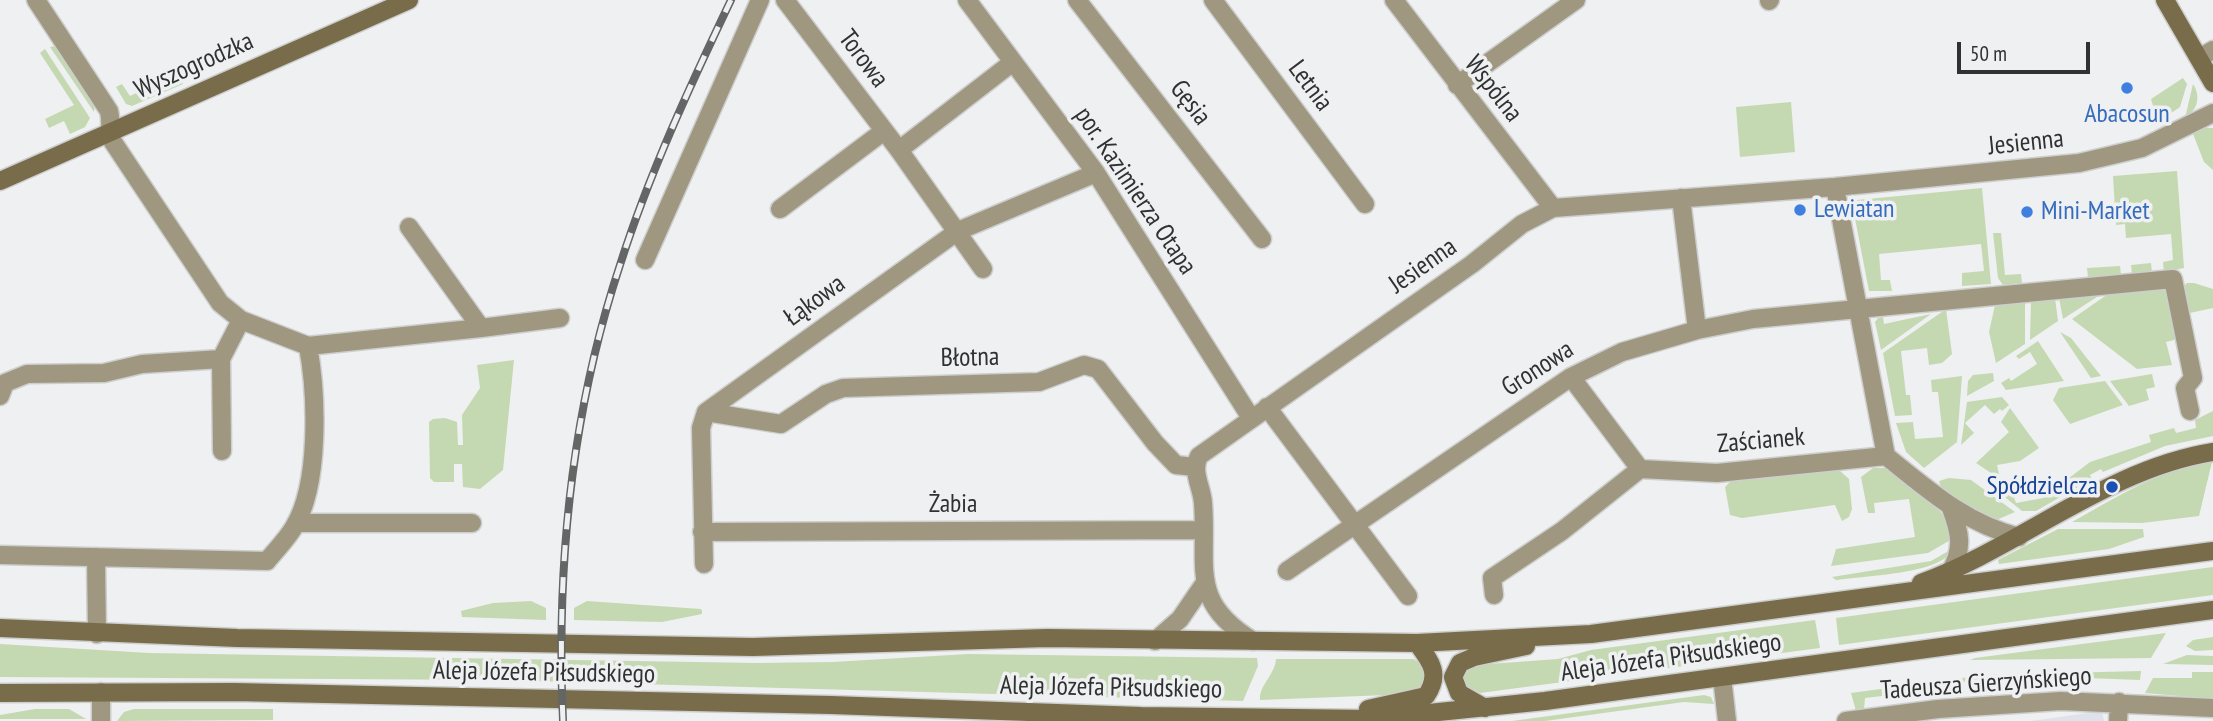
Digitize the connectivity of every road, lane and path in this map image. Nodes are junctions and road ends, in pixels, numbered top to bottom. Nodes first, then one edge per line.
1 (36, 0) edge
2 (409, 0) edge
3 (761, 0) edge
4 (785, 0) edge
5 (967, 0) edge
6 (1077, 0) edge
7 (1213, 0) edge
8 (1394, 0) edge
9 (1576, 0) edge
10 (2165, 0) edge
11 (2206, 54) edge
12 (1013, 62) junction
13 (2213, 83) edge
14 (1457, 85) junction
15 (2213, 113) edge
16 (884, 131) junction
17 (108, 133) junction
18 (899, 150) junction
19 (1096, 173) junction
20 (0, 181) edge
21 (1835, 187) junction
22 (1681, 198) junction
23 (1365, 204) dead end
24 (1553, 208) junction
25 (780, 209) dead end
26 (409, 226) dead end
27 (958, 231) junction
28 (1262, 239) dead end
29 (645, 260) dead end
30 (984, 269) dead end
31 (1858, 309) junction
32 (560, 318) dead end
33 (242, 320) junction
34 (481, 328) junction
35 (1697, 330) junction
36 (308, 346) junction
37 (221, 359) junction
38 (1570, 377) junction
39 (2, 385) edge
40 (1268, 407) junction
41 (2190, 411) dead end
42 (706, 412) junction
43 (1251, 418) junction
44 (222, 451) dead end
45 (2213, 452) edge
46 (1886, 456) junction
47 (1195, 467) junction
48 (1640, 469) junction
49 (1951, 508) junction
50 (296, 523) junction
51 (472, 523) dead end
52 (1356, 526) junction
53 (1203, 530) junction
54 (702, 532) junction
55 (2019, 537) junction
56 (2213, 551) edge
57 (0, 555) edge
58 (96, 557) junction
59 (704, 565) dead end
60 (1287, 571) dead end
61 (1950, 572) junction
62 (1204, 584) junction
63 (1892, 594) junction
64 (1494, 595) dead end
65 (1408, 596) dead end
66 (2213, 610) edge
67 (0, 628) edge
68 (97, 634) junction
69 (1591, 634) junction
70 (1155, 641) junction
71 (1253, 641) junction
72 (1418, 643) junction
73 (1722, 677) junction
74 (101, 692) junction
75 (0, 693) edge
76 (2119, 702) junction
77 (1485, 708) junction
78 (2213, 709) edge
79 (982, 716) edge
80 (1319, 718) junction
81 (101, 721) edge
82 (1727, 721) edge
83 (1846, 721) edge
84 (2118, 721) edge

1 - 17 street
2 - 17 main road, Wyszogrodzka
3 - 29 street
4 - 16 street, Torowa
5 - 12 street, por. Kazimierza Otapa
6 - 28 street, Gęsia
7 - 23 street, Letnia
8 - 14 street, Wspólna
9 - 14 street
10 - 11 main road
11 - 13 main road
12 - 18 street
12 - 19 street, por. Kazimierza Otapa
14 - 24 street, Wspólna
15 - 21 street, Jesienna
16 - 18 street, Torowa
16 - 25 street
17 - 20 main road, Wyszogrodzka
17 - 33 street
18 - 27 street, Torowa
19 - 27 street, Łąkowa
19 - 43 street, por. Kazimierza Otapa
21 - 22 street, Jesienna
21 - 31 street
22 - 24 street, Jesienna
22 - 35 street
24 - 40 street, Jesienna
26 - 34 street
27 - 30 street, Torowa
27 - 42 street, Łąkowa
31 - 35 street, Gronowa
31 - 41 street, Gronowa
31 - 46 street
32 - 34 street
33 - 36 street
33 - 37 street
34 - 36 street
35 - 38 street, Gronowa
36 - 50 street
37 - 39 street
37 - 44 street
38 - 48 street
38 - 52 street, Gronowa
40 - 43 street, Jesienna
40 - 52 street
42 - 47 street, Błotna
42 - 54 street
43 - 47 street, Jesienna
45 - 55 main road
46 - 48 street, Zaścianek
46 - 49 street
47 - 53 street
48 - 64 street
49 - 55 street
49 - 61 street
50 - 51 street
50 - 58 street
52 - 60 street, Gronowa
52 - 65 street
53 - 54 street, Żabia
53 - 62 street
54 - 59 street
55 - 61 main road
56 - 63 main road, Aleja Józefa Piłsudskiego
57 - 58 street
58 - 68 street
61 - 63 main road
62 - 70 street
62 - 71 street
63 - 69 main road, Aleja Józefa Piłsudskiego
66 - 73 main road, Aleja Józefa Piłsudskiego
67 - 68 main road, Aleja Józefa Piłsudskiego
68 - 70 main road, Aleja Józefa Piłsudskiego
69 - 72 main road, Aleja Józefa Piłsudskiego
69 - 77 main road
70 - 71 main road, Aleja Józefa Piłsudskiego
71 - 72 main road, Aleja Józefa Piłsudskiego
72 - 80 main road
73 - 77 main road, Aleja Józefa Piłsudskiego
73 - 82 street
74 - 75 main road, Aleja Józefa Piłsudskiego
74 - 79 main road, Aleja Józefa Piłsudskiego
74 - 81 street
76 - 78 street, Tadeusza Gierzyńskiego
76 - 83 street, Tadeusza Gierzyńskiego
76 - 84 street
77 - 80 main road, Aleja Józefa Piłsudskiego
79 - 80 main road, Aleja Józefa Piłsudskiego

